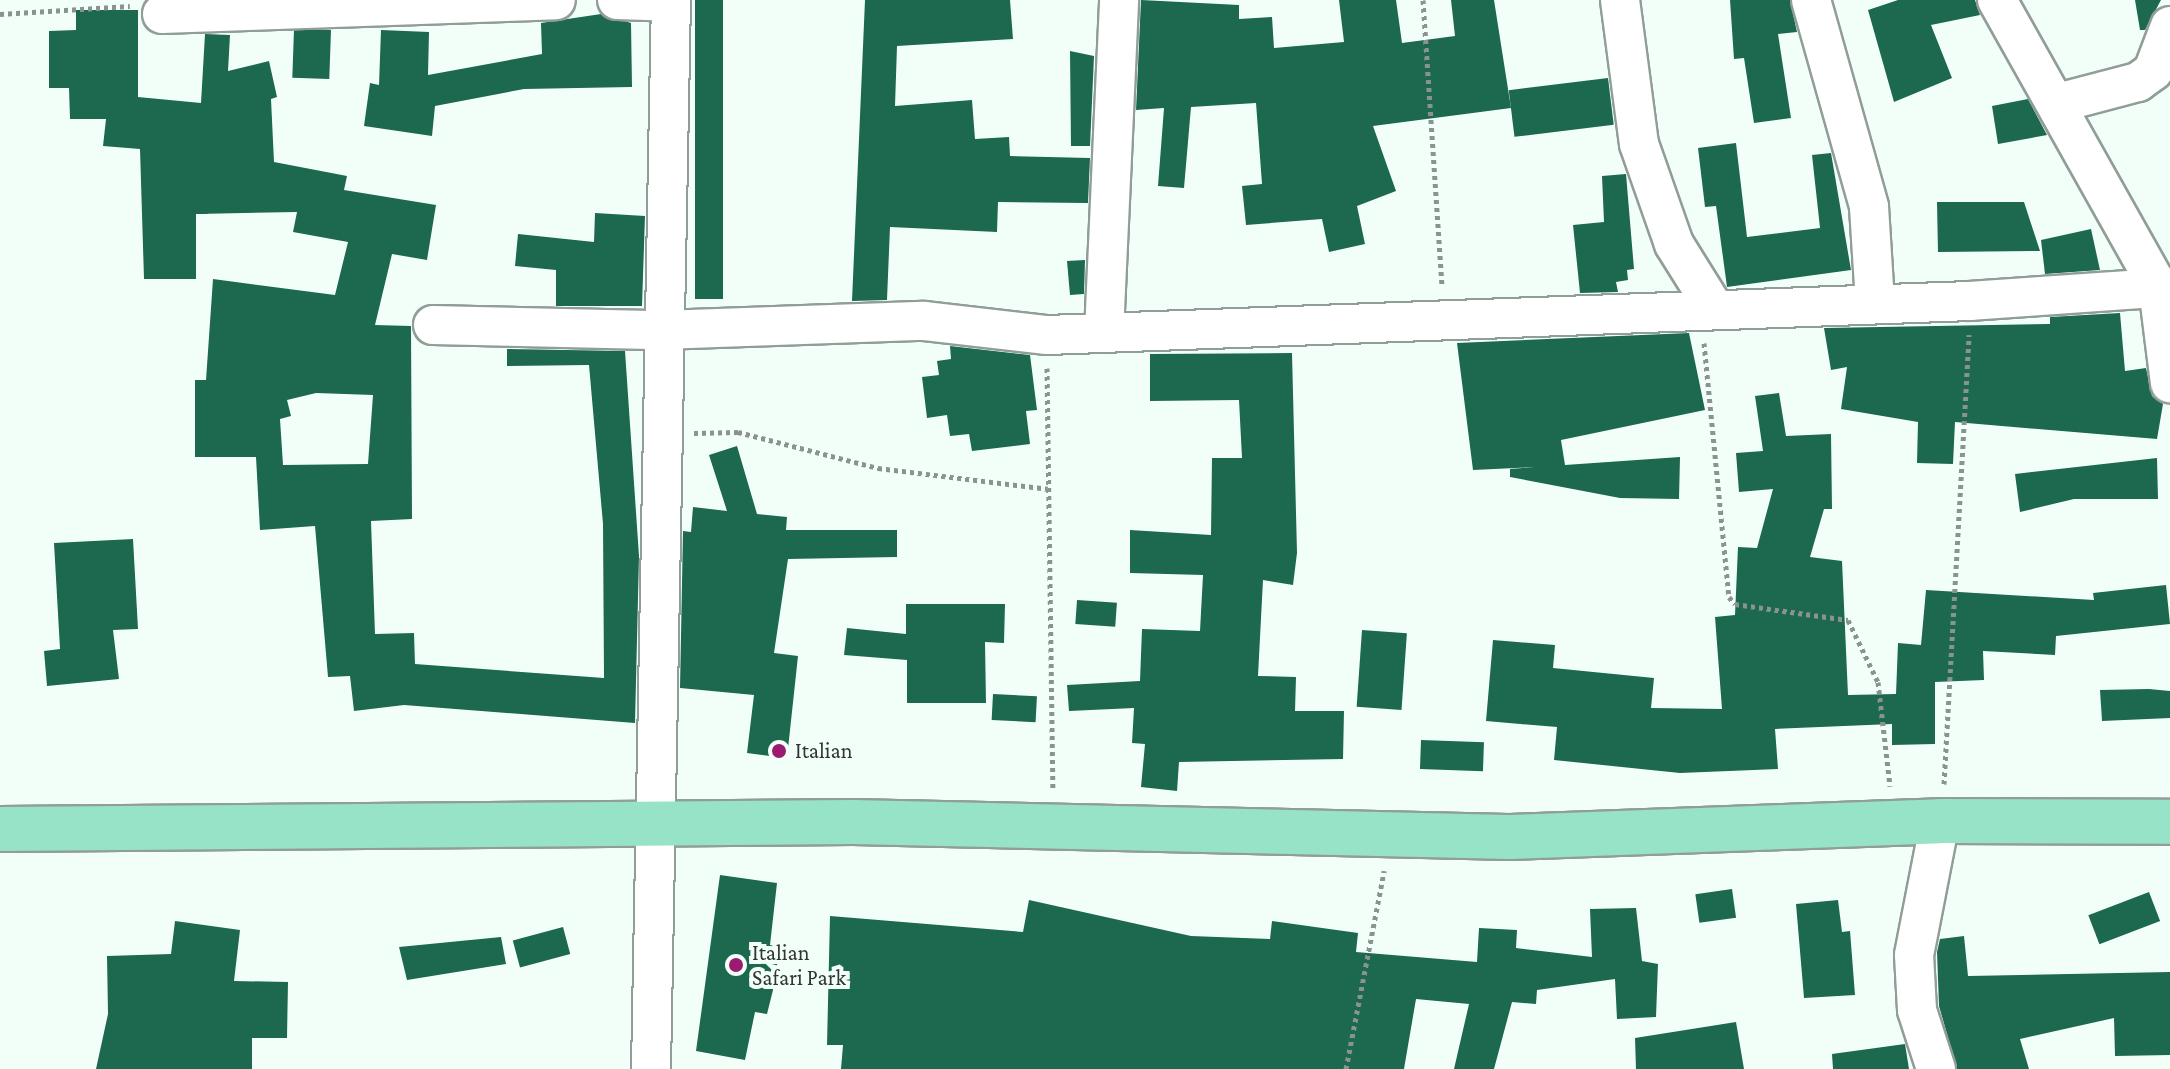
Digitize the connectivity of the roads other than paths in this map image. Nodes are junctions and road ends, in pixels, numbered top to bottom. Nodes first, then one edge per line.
1 (556, 0) edge
2 (617, 0) edge
3 (1119, 0) edge
4 (1620, 0) edge
5 (1811, 0) edge
6 (1997, 0) edge
7 (671, 1) edge
8 (162, 14) road end
9 (2170, 26) edge
10 (2058, 103) junction
11 (2164, 287) edge
12 (1875, 303) junction
13 (1706, 308) junction
14 (433, 325) dead end
15 (661, 330) junction
16 (1104, 333) junction
17 (2170, 383) edge
18 (1940, 821) junction
19 (2170, 822) edge
20 (661, 826) junction
21 (0, 829) edge
22 (651, 1069) edge
23 (1936, 1069) edge

1 - 8 street
2 - 7 street
3 - 16 street
4 - 13 street
5 - 12 street
6 - 10 street
7 - 15 street
9 - 10 street
10 - 11 street
11 - 12 street
11 - 17 street
12 - 13 street
13 - 16 street
14 - 15 street
15 - 16 street
15 - 20 street
18 - 19 main road
18 - 20 main road
18 - 23 street
20 - 21 main road
20 - 22 street

